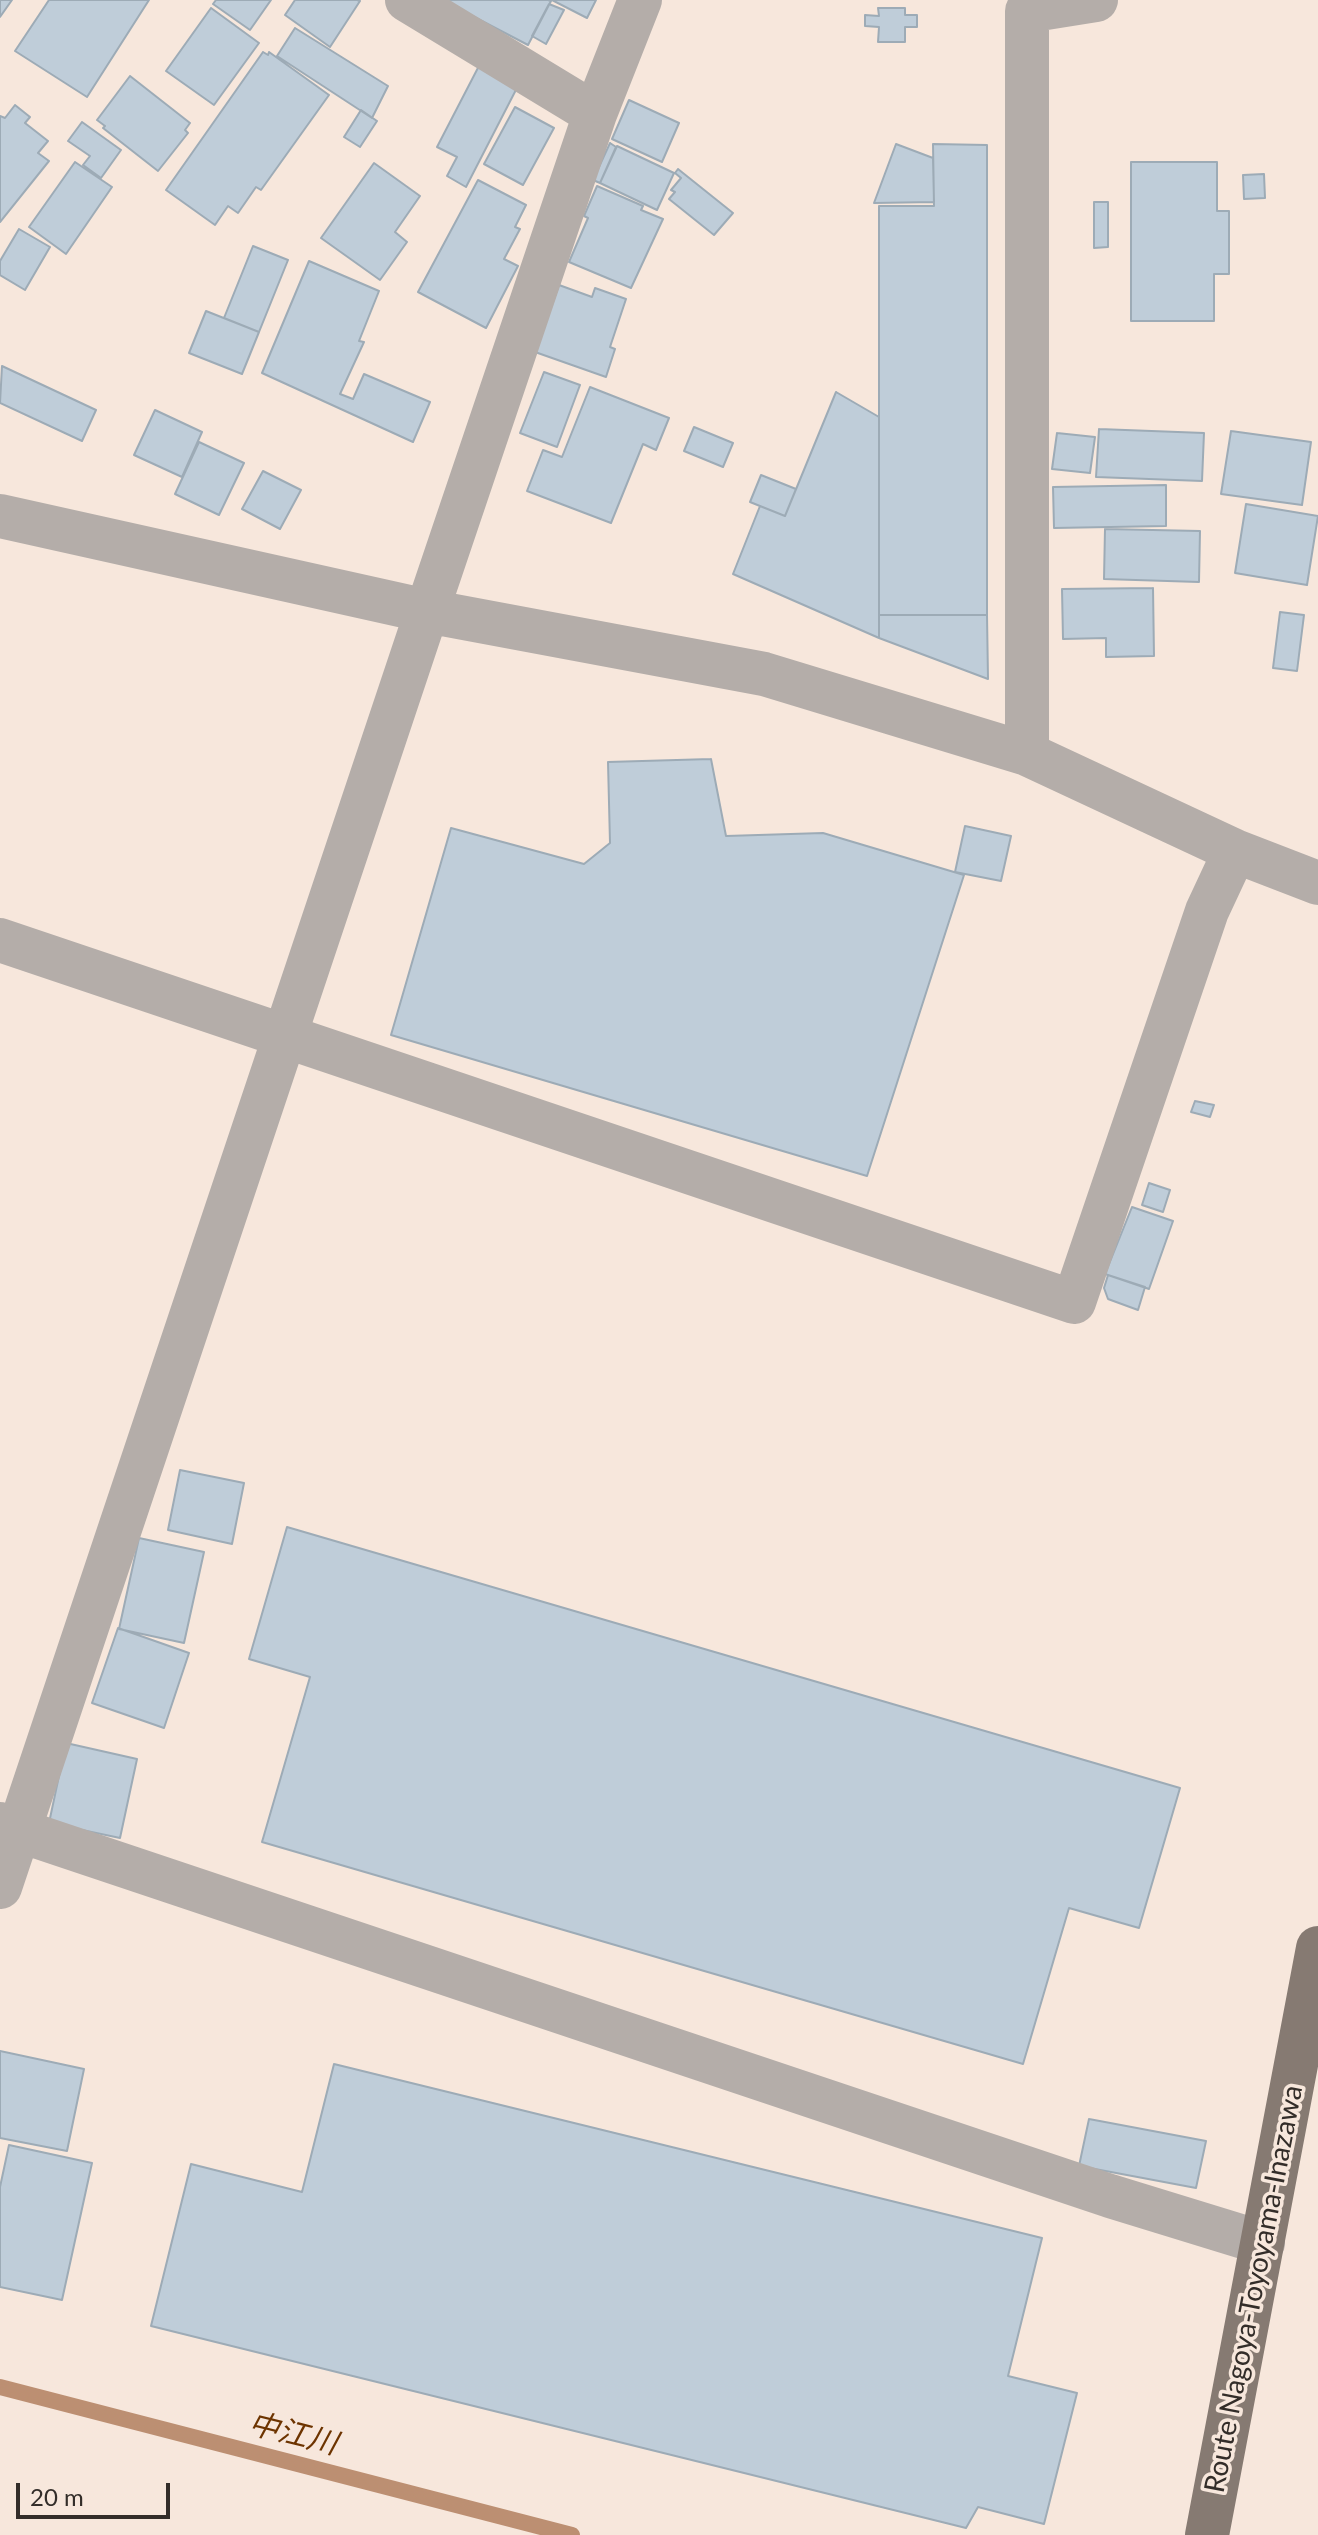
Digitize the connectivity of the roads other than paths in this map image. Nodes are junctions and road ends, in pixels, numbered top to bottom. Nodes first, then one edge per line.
1 (407, 0) edge
2 (640, 0) edge
3 (1096, 0) edge
4 (595, 114) junction
5 (0, 516) edge
6 (427, 611) junction
7 (1027, 754) junction
8 (1235, 851) junction
9 (1318, 883) edge
10 (0, 940) edge
11 (282, 1037) junction
12 (9, 1827) edge
13 (0, 1887) edge
14 (1318, 1948) edge
15 (1263, 2243) junction
16 (1207, 2535) edge

1 - 4 street
2 - 4 street
3 - 7 street
4 - 6 street
5 - 6 street
6 - 7 street
6 - 11 street
7 - 8 street
8 - 9 street
8 - 11 street
10 - 11 street
11 - 12 street
12 - 13 street
12 - 15 street
14 - 15 main road, Route Nagoya-Toyoyama-Inazawa
15 - 16 main road, Route Nagoya-Toyoyama-Inazawa

